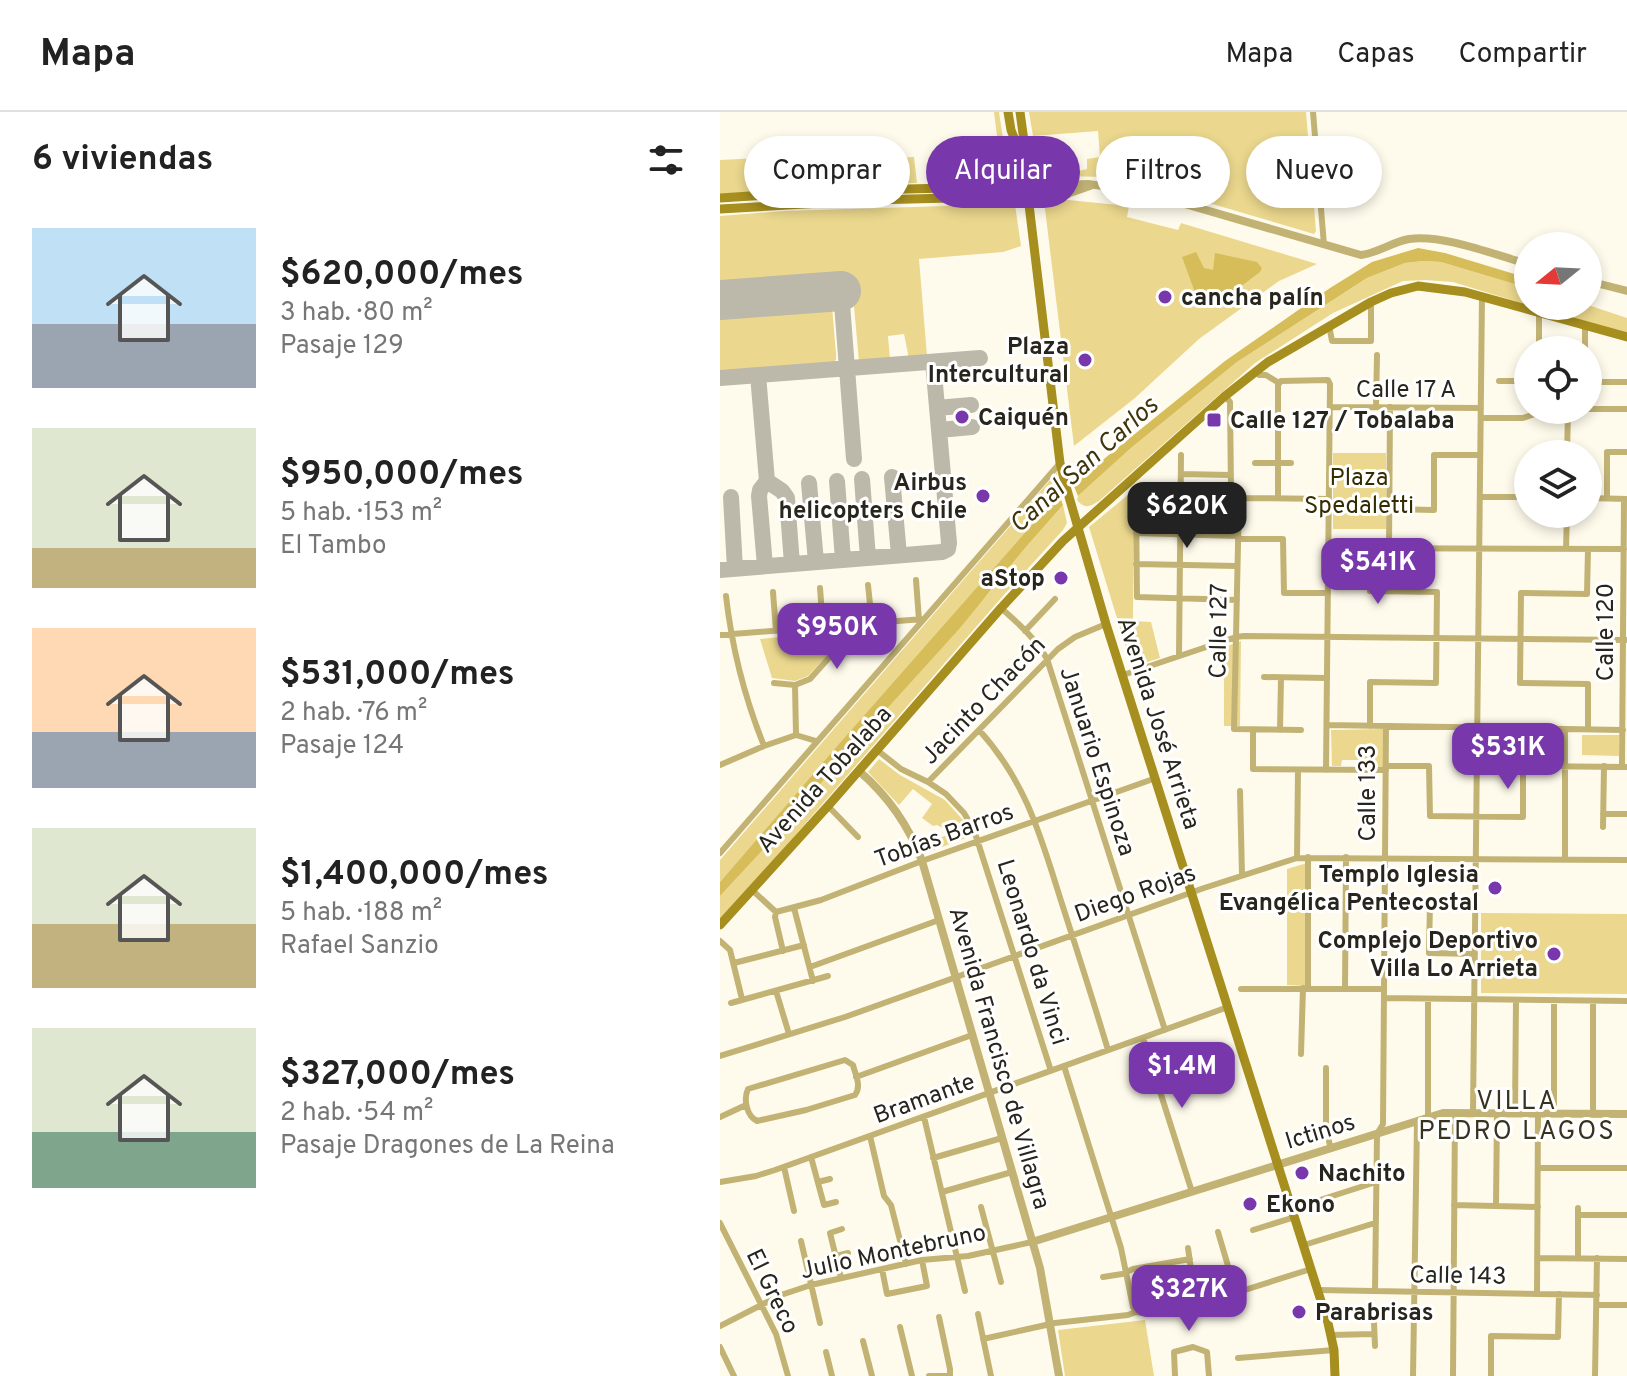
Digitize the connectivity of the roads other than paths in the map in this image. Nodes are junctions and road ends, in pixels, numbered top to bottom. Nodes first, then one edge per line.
1 (1008, 112) edge
2 (1020, 112) edge
3 (1313, 112) edge
4 (1013, 136) edge
5 (1023, 136) edge
6 (1080, 184) edge
7 (926, 190) edge
8 (926, 197) edge
9 (720, 198) edge
10 (1030, 208) edge
11 (720, 209) edge
12 (1324, 245) junction
13 (1514, 260) edge
14 (1602, 285) edge
15 (1627, 291) edge
16 (1482, 296) junction
17 (1371, 302) junction
18 (1514, 305) edge
19 (1567, 320) edge
20 (1329, 325) junction
21 (1585, 325) junction
22 (1585, 336) edge
23 (1627, 337) edge
24 (1377, 355) dead end
25 (1255, 371) junction
26 (1499, 381) dead end
27 (1514, 381) edge
28 (1602, 382) edge
29 (1627, 382) edge
30 (1279, 383) junction
31 (1225, 396) junction
32 (1330, 407) junction
33 (1376, 407) junction
34 (1390, 407) junction
35 (1481, 408) junction
36 (1602, 409) edge
37 (1627, 409) edge
38 (1481, 418) junction
39 (1514, 418) edge
40 (1627, 452) edge
41 (1181, 455) dead end
42 (1480, 455) junction
43 (1060, 463) junction
44 (1255, 463) dead end
45 (1279, 463) junction
46 (1291, 463) dead end
47 (1181, 474) junction
48 (1231, 475) junction
49 (1480, 497) junction
50 (1514, 497) edge
51 (1278, 498) junction
52 (1602, 498) edge
53 (1607, 498) junction
54 (1329, 499) junction
55 (1626, 499) edge
56 (1239, 501) junction
57 (1181, 504) junction
58 (1389, 509) junction
59 (1078, 526) junction
60 (1567, 528) edge
61 (1136, 533) junction
62 (1180, 535) junction
63 (1238, 538) junction
64 (1625, 546) edge
65 (1329, 548) junction
66 (1370, 548) junction
67 (1389, 549) junction
68 (1479, 549) junction
69 (1566, 549) junction
70 (1588, 549) junction
71 (1136, 564) junction
72 (1180, 565) junction
73 (1237, 566) junction
74 (916, 580) dead end
75 (868, 585) dead end
76 (820, 588) dead end
77 (773, 592) dead end
78 (1328, 593) junction
79 (726, 596) dead end
80 (1180, 598) junction
81 (1055, 599) dead end
82 (1237, 600) junction
83 (1001, 608) junction
84 (921, 620) junction
85 (872, 623) junction
86 (1106, 624) junction
87 (858, 625) junction
88 (823, 627) junction
89 (776, 631) junction
90 (1025, 631) junction
91 (720, 635) edge
92 (730, 635) junction
93 (1236, 637) junction
94 (1328, 637) junction
95 (1437, 638) junction
96 (1478, 638) junction
97 (1521, 639) junction
98 (1625, 640) edge
99 (1179, 656) junction
100 (1047, 659) junction
101 (1123, 675) junction
102 (1264, 677) dead end
103 (1281, 678) junction
104 (1327, 678) junction
105 (774, 683) dead end
106 (795, 685) junction
107 (1625, 720) edge
108 (1327, 725) junction
109 (1370, 726) junction
110 (1386, 726) junction
111 (1478, 728) junction
112 (1565, 729) junction
113 (1588, 729) junction
114 (979, 730) junction
115 (1253, 730) junction
116 (1280, 730) junction
117 (1301, 730) dead end
118 (1623, 730) junction
119 (796, 735) junction
120 (816, 741) junction
121 (764, 746) junction
122 (877, 750) junction
123 (720, 765) edge
124 (1565, 766) junction
125 (1604, 766) junction
126 (1625, 767) edge
127 (1386, 768) junction
128 (1298, 770) junction
129 (1326, 770) junction
130 (859, 771) junction
131 (1156, 778) junction
132 (928, 782) junction
133 (1240, 791) dead end
134 (1092, 801) junction
135 (828, 806) junction
136 (1603, 814) junction
137 (1627, 814) edge
138 (1477, 817) junction
139 (1035, 821) junction
140 (1603, 827) dead end
141 (858, 837) dead end
142 (979, 841) junction
143 (720, 853) edge
144 (1308, 857) junction
145 (1346, 857) junction
146 (1297, 858) junction
147 (1385, 858) junction
148 (1476, 858) junction
149 (1565, 858) junction
150 (1627, 860) edge
151 (922, 861) junction
152 (1242, 875) junction
153 (752, 890) junction
154 (1192, 892) junction
155 (1385, 901) junction
156 (794, 908) junction
157 (776, 912) junction
158 (1128, 915) junction
159 (939, 920) junction
160 (720, 925) edge
161 (1072, 935) junction
162 (720, 941) edge
163 (804, 945) junction
164 (783, 951) junction
165 (1475, 954) junction
166 (1015, 955) junction
167 (734, 963) junction
168 (810, 967) junction
169 (828, 976) dead end
170 (955, 977) junction
171 (813, 981) junction
172 (1305, 988) junction
173 (1241, 989) dead end
174 (1345, 989) junction
175 (1384, 989) junction
176 (776, 991) junction
177 (1384, 998) junction
178 (742, 999) junction
179 (1428, 999) junction
180 (1475, 999) junction
181 (1516, 1000) junction
182 (1554, 1000) junction
183 (1593, 1001) junction
184 (1627, 1001) edge
185 (731, 1003) dead end
186 (1228, 1007) junction
187 (1165, 1030) junction
188 (789, 1034) junction
189 (972, 1035) junction
190 (1143, 1038) junction
191 (1108, 1050) junction
192 (1301, 1054) dead end
193 (720, 1056) edge
194 (1064, 1066) junction
195 (1326, 1068) dead end
196 (1051, 1071) junction
197 (856, 1077) junction
198 (989, 1093) junction
199 (746, 1105) junction
200 (1455, 1112) junction
201 (1473, 1112) junction
202 (1497, 1113) junction
203 (1515, 1113) junction
204 (1538, 1113) junction
205 (1554, 1113) junction
206 (1593, 1113) junction
207 (1627, 1114) edge
208 (720, 1117) edge
209 (924, 1117) junction
210 (1428, 1118) junction
211 (1417, 1122) junction
212 (1377, 1134) junction
213 (870, 1136) junction
214 (1002, 1138) junction
215 (1331, 1149) junction
216 (811, 1157) junction
217 (933, 1158) junction
218 (1278, 1165) junction
219 (784, 1167) junction
220 (1538, 1168) junction
221 (1627, 1168) edge
222 (1012, 1172) junction
223 (830, 1179) dead end
224 (720, 1182) edge
225 (818, 1182) junction
226 (1376, 1182) junction
227 (942, 1192) junction
228 (1192, 1192) junction
229 (836, 1202) dead end
230 (1454, 1205) junction
231 (1496, 1206) junction
232 (981, 1207) dead end
233 (1538, 1207) junction
234 (794, 1211) dead end
235 (1293, 1213) junction
236 (1627, 1215) edge
237 (1112, 1217) junction
238 (720, 1223) edge
239 (1375, 1223) junction
240 (842, 1229) dead end
241 (1253, 1230) dead end
242 (1218, 1232) dead end
243 (801, 1241) dead end
244 (1032, 1242) junction
245 (1304, 1245) junction
246 (1188, 1248) dead end
247 (992, 1249) junction
248 (848, 1253) dead end
249 (836, 1256) junction
250 (957, 1256) junction
251 (1537, 1258) junction
252 (1578, 1258) junction
253 (1597, 1258) junction
254 (1190, 1259) junction
255 (1627, 1259) edge
256 (922, 1260) junction
257 (906, 1264) junction
258 (882, 1269) junction
259 (1311, 1269) junction
260 (1127, 1271) junction
261 (1103, 1277) dead end
262 (841, 1278) junction
263 (1001, 1282) dead end
264 (811, 1285) junction
265 (1318, 1290) junction
266 (965, 1291) dead end
267 (1375, 1291) junction
268 (1414, 1292) junction
269 (1454, 1292) junction
270 (1236, 1293) junction
271 (1537, 1294) junction
272 (1559, 1294) junction
273 (1597, 1295) junction
274 (1196, 1304) junction
275 (761, 1305) junction
276 (1597, 1305) junction
277 (1627, 1305) edge
278 (1136, 1312) junction
279 (978, 1314) dead end
280 (939, 1317) dead end
281 (1374, 1322) dead end
282 (820, 1323) dead end
283 (1050, 1324) junction
284 (720, 1326) edge
285 (900, 1327) dead end
286 (1374, 1334) junction
287 (1331, 1335) junction
288 (983, 1339) junction
289 (863, 1341) dead end
290 (1375, 1346) dead end
291 (720, 1347) edge
292 (1334, 1350) junction
293 (826, 1352) dead end
294 (1238, 1358) dead end
295 (734, 1376) edge
296 (788, 1376) edge
297 (832, 1376) edge
298 (872, 1376) edge
299 (912, 1376) edge
300 (929, 1376) edge
301 (949, 1376) edge
302 (991, 1376) edge
303 (1059, 1376) edge
304 (1175, 1376) edge
305 (1209, 1376) edge
306 (1335, 1376) edge
307 (1413, 1376) edge
308 (1453, 1376) edge
309 (1491, 1376) edge
310 (1595, 1376) edge

1 - 4 main road, Avenida José Arrieta
2 - 5 main road, Avenida José Arrieta
3 - 12 street
6 - 12 street
7 - 9 main road
8 - 11 main road
10 - 43 main road, Avenida José Arrieta
12 - 13 street
14 - 15 street
16 - 17 main road, Avenida Tobalaba
16 - 18 main road, Avenida Tobalaba
16 - 35 street
17 - 20 main road, Avenida Tobalaba
17 - 20 street
19 - 21 main road, Avenida Tobalaba
20 - 25 main road, Avenida Tobalaba
21 - 22 street
21 - 23 main road, Avenida Tobalaba
24 - 33 street
25 - 30 street
25 - 31 main road, Avenida Tobalaba
26 - 27 street
28 - 29 street
30 - 32 street
30 - 45 street
31 - 48 street, Calle 127
31 - 59 main road, Avenida Tobalaba
32 - 33 street, Calle 17 A
32 - 54 street
33 - 34 street, Calle 17 A
34 - 35 street, Calle 17 A
34 - 58 street
35 - 38 street
36 - 37 street
38 - 39 street
38 - 42 street
40 - 53 street
41 - 47 street
42 - 49 street
42 - 58 street
43 - 59 main road, Avenida José Arrieta
43 - 84 street
44 - 45 street
45 - 46 street
45 - 51 street
47 - 48 street
47 - 57 street
48 - 56 street, Calle 127
49 - 50 street
49 - 68 street
51 - 54 street
51 - 56 street
52 - 53 street
53 - 55 street
54 - 65 street
55 - 64 street, Calle 120
56 - 57 street
56 - 63 street, Calle 127
57 - 61 street
57 - 62 street
58 - 67 street
59 - 83 main road, Avenida Tobalaba
59 - 86 main road, Avenida José Arrieta
60 - 69 street
61 - 62 street
61 - 71 street
62 - 63 street
62 - 72 street
63 - 73 street, Calle 127
63 - 78 street
64 - 70 street
64 - 98 street, Calle 120
65 - 66 street
65 - 78 street
66 - 67 street
66 - 95 street
67 - 68 street
68 - 69 street
68 - 96 street
69 - 70 street
70 - 97 street
71 - 72 street
71 - 80 street
72 - 73 street
72 - 80 street
73 - 82 street, Calle 127
74 - 84 street
75 - 85 street
76 - 88 street
77 - 89 street
78 - 94 street
79 - 92 street
80 - 82 street
80 - 99 street
81 - 90 street
82 - 93 street, Calle 127
83 - 90 street, Januario Espinoza
83 - 122 main road, Avenida Tobalaba
84 - 85 street
84 - 120 street
85 - 87 street
86 - 100 street, Jacinto Chacón
86 - 101 main road, Avenida José Arrieta
87 - 88 street
87 - 106 street
88 - 89 street
89 - 92 street
90 - 100 street, Januario Espinoza
91 - 92 street
92 - 121 street
93 - 94 street
93 - 99 street
93 - 115 street, Calle 127
94 - 95 street
94 - 104 street
95 - 96 street
95 - 109 street
96 - 97 street
96 - 111 street
97 - 98 street
97 - 113 street
98 - 107 street, Calle 120
99 - 101 street
100 - 114 street, Jacinto Chacón
100 - 134 street, Januario Espinoza
101 - 131 main road, Avenida José Arrieta
102 - 103 street
103 - 104 street
103 - 116 street
104 - 108 street
105 - 106 street
106 - 119 street
107 - 118 street, Calle 120
108 - 109 street
108 - 129 street
109 - 110 street
110 - 111 street
110 - 127 street, Calle 133
111 - 112 street
111 - 138 street
112 - 113 street
112 - 124 street
113 - 118 street
114 - 132 street, Jacinto Chacón
114 - 139 street
115 - 116 street
115 - 128 street
116 - 117 street
118 - 126 street, Calle 120
119 - 120 street
119 - 121 street
120 - 143 street
121 - 123 street
122 - 130 main road, Avenida Tobalaba
122 - 132 street, Leonardo da Vinci
124 - 125 street
124 - 138 street
124 - 149 street
125 - 126 street
125 - 136 street
127 - 129 street
127 - 138 street
127 - 147 street, Calle 133
128 - 129 street
128 - 146 street
130 - 135 main road, Avenida Tobalaba
130 - 151 street, Avenida Francisco de Villagra
131 - 134 street, Tobías Barros
131 - 154 main road, Avenida José Arrieta
132 - 142 street, Leonardo da Vinci
133 - 152 street
134 - 139 street, Tobías Barros
134 - 158 street, Januario Espinoza
135 - 141 street
135 - 153 main road, Avenida Tobalaba
136 - 137 street
136 - 140 street
138 - 148 street
139 - 142 street, Tobías Barros
139 - 161 street
142 - 151 street, Tobías Barros
142 - 166 street, Leonardo da Vinci
144 - 145 street, Diego Rojas
144 - 146 street, Diego Rojas
144 - 172 street
145 - 147 street, Diego Rojas
145 - 174 street
146 - 152 street, Diego Rojas
147 - 148 street, Diego Rojas
147 - 155 street, Calle 133
148 - 149 street, Diego Rojas
148 - 165 street
149 - 150 street, Diego Rojas
151 - 156 street, Tobías Barros
151 - 159 street, Avenida Francisco de Villagra
152 - 154 street, Diego Rojas
153 - 157 street
153 - 160 main road, Avenida Tobalaba
154 - 158 street, Diego Rojas
154 - 186 main road, Avenida José Arrieta
155 - 165 street
155 - 175 street, Calle 133
156 - 157 street, Tobías Barros
156 - 163 street
157 - 164 street
158 - 161 street, Diego Rojas
158 - 187 street, Januario Espinoza
159 - 168 street
159 - 170 street, Avenida Francisco de Villagra
161 - 166 street, Diego Rojas
161 - 191 street
162 - 167 street
163 - 164 street
163 - 168 street
164 - 167 street
165 - 180 street
166 - 170 street, Diego Rojas
166 - 196 street, Leonardo da Vinci
167 - 178 street
168 - 171 street
169 - 171 street
170 - 188 street, Diego Rojas
170 - 189 street, Avenida Francisco de Villagra
171 - 176 street
172 - 173 street
172 - 174 street
172 - 192 street
174 - 175 street
175 - 177 street, Calle 133
176 - 178 street
176 - 188 street
177 - 179 street
177 - 212 street, Calle 133
178 - 185 street
179 - 180 street
179 - 210 street
180 - 181 street
180 - 201 street
181 - 182 street
181 - 203 street
182 - 183 street
182 - 205 street
183 - 184 street
183 - 206 street
186 - 187 street, Bramante
186 - 218 main road, Avenida José Arrieta
187 - 190 street, Bramante
188 - 193 street, Diego Rojas
189 - 197 street
189 - 198 street, Avenida Francisco de Villagra
190 - 191 street, Bramante
190 - 228 street
191 - 194 street, Bramante
194 - 196 street, Bramante
194 - 237 street, Leonardo da Vinci
195 - 215 street
196 - 198 street, Bramante
197 - 199 street
197 - 199 street
198 - 209 street, Bramante
198 - 214 street, Avenida Francisco de Villagra
199 - 208 street
200 - 201 street, Ictinos
200 - 210 street, Ictinos
200 - 230 street
201 - 202 street, Ictinos
202 - 203 street, Ictinos
202 - 231 street
203 - 204 street, Ictinos
204 - 205 street, Ictinos
204 - 220 street
205 - 206 street, Ictinos
206 - 207 street, Ictinos
209 - 213 street, Bramante
209 - 217 street
210 - 211 street, Ictinos
211 - 212 street, Ictinos
211 - 268 street
212 - 215 street, Ictinos
212 - 226 street, Calle 133
213 - 216 street, Bramante
213 - 257 street
214 - 217 street
214 - 222 street, Avenida Francisco de Villagra
215 - 218 street, Ictinos
216 - 219 street, Bramante
216 - 225 street
217 - 227 street
218 - 228 street, Ictinos
218 - 235 main road, Avenida José Arrieta
219 - 224 street, Bramante
219 - 234 street
220 - 221 street
220 - 233 street
222 - 227 street
222 - 244 street, Avenida Francisco de Villagra
223 - 225 street
225 - 229 street
226 - 235 street
226 - 239 street, Calle 133
227 - 250 street
228 - 237 street, Ictinos
230 - 231 street
230 - 269 street
231 - 233 street
232 - 247 street
233 - 251 street
235 - 241 street
235 - 245 main road, Avenida José Arrieta
236 - 252 street
237 - 244 street, Ictinos
237 - 260 street, Leonardo da Vinci
238 - 275 street, El Greco
239 - 245 street
239 - 267 street, Calle 133
240 - 249 street
242 - 270 street
243 - 264 street
244 - 247 street, Julio Montebruno
244 - 283 street, Avenida Francisco de Villagra
245 - 259 main road, Avenida José Arrieta
246 - 254 street
247 - 250 street, Julio Montebruno
247 - 263 street
248 - 249 street
249 - 262 street
250 - 256 street, Julio Montebruno
250 - 266 street
251 - 252 street
251 - 271 street
252 - 253 street
253 - 255 street
253 - 273 street
254 - 260 street
254 - 274 street
256 - 257 street, Julio Montebruno
256 - 258 street
257 - 258 street, Julio Montebruno
258 - 262 street, Julio Montebruno
259 - 265 main road, Avenida José Arrieta
259 - 270 street
260 - 261 street
260 - 278 street, Leonardo da Vinci
262 - 264 street, Julio Montebruno
264 - 275 street, Julio Montebruno
264 - 282 street
265 - 267 street, Calle 143
265 - 287 main road, Avenida José Arrieta
267 - 268 street, Calle 143
268 - 269 street, Calle 143
268 - 307 street
269 - 271 street, Calle 143
269 - 308 street
270 - 274 street
271 - 272 street, Calle 143
272 - 273 street, Calle 143
272 - 309 street
273 - 276 street
274 - 278 street
275 - 284 street, Julio Montebruno
275 - 296 street, El Greco
276 - 277 street
276 - 310 street
278 - 283 street
279 - 288 street
280 - 301 street
281 - 286 street
283 - 288 street
283 - 303 street, Avenida Francisco de Villagra
285 - 299 street
286 - 287 street
286 - 290 street
287 - 292 main road, Avenida José Arrieta
288 - 302 street
289 - 298 street
291 - 295 street
292 - 294 street
292 - 306 main road, Avenida José Arrieta
293 - 297 street
300 - 301 street
304 - 305 street

